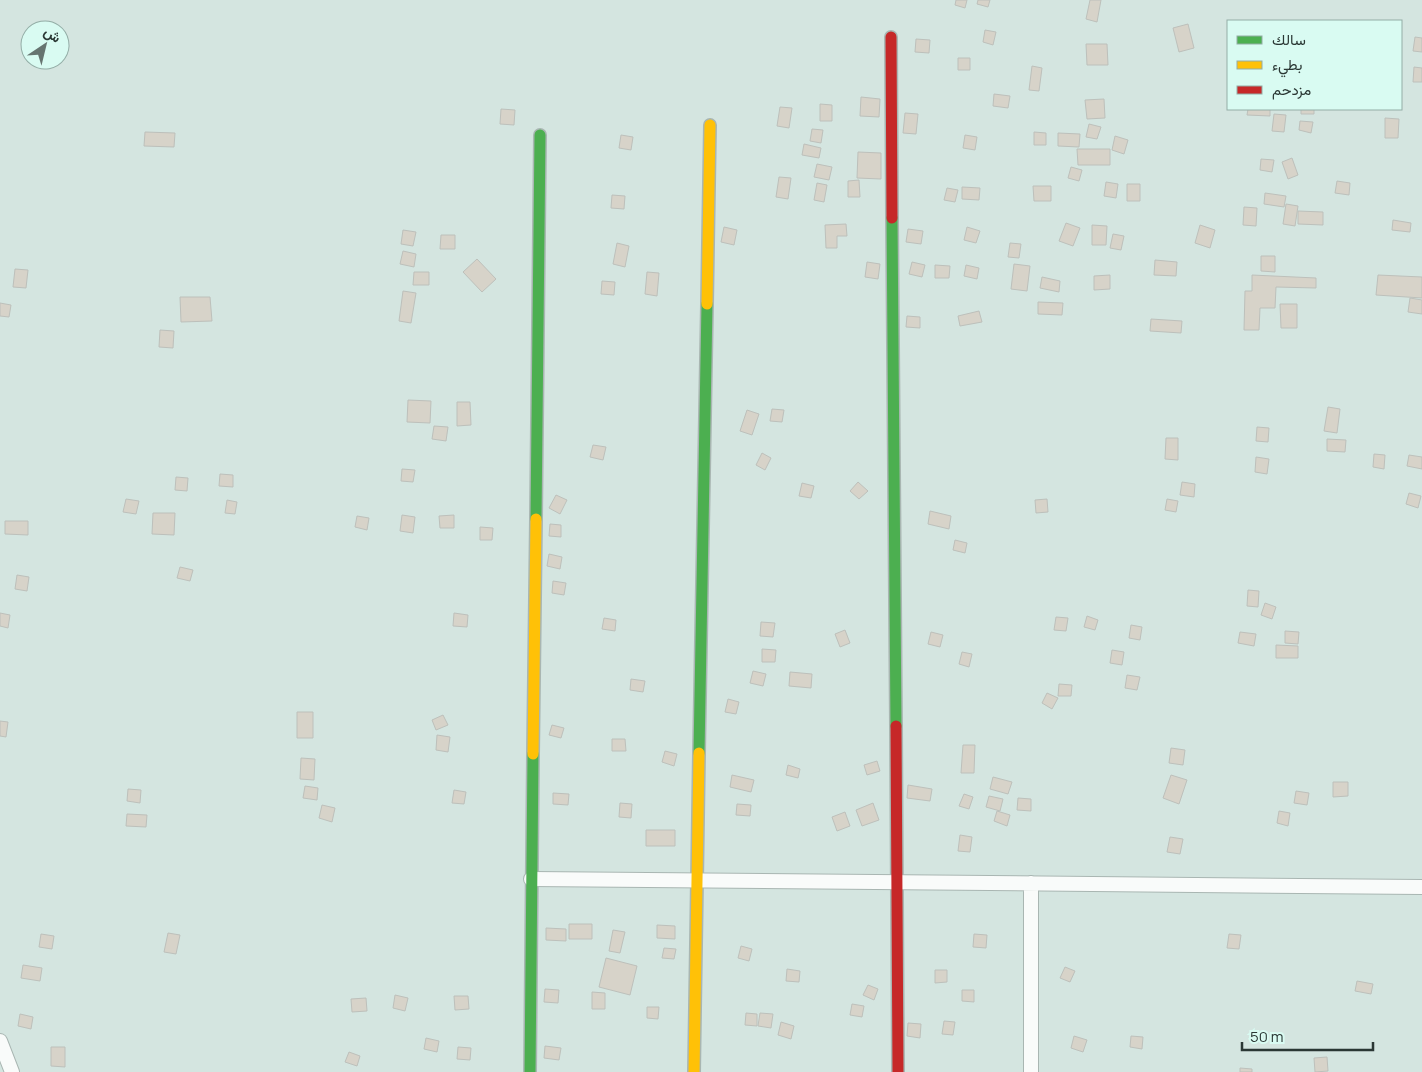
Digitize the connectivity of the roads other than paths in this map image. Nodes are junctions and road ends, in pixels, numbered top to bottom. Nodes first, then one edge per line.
1 (890, 37) dead end
2 (710, 125) dead end
3 (540, 135) dead end
4 (531, 879) junction
5 (696, 881) junction
6 (898, 883) junction
7 (1031, 884) junction
8 (1422, 887) edge
9 (0, 1041) edge
10 (12, 1072) edge
11 (530, 1072) edge
12 (694, 1072) edge
13 (898, 1072) edge
14 (1031, 1072) edge

1 - 6 street
2 - 5 street
3 - 4 street
4 - 5 street
4 - 11 street
5 - 6 street
5 - 12 street
6 - 7 street
6 - 13 street
7 - 8 street
7 - 14 street
9 - 10 street

